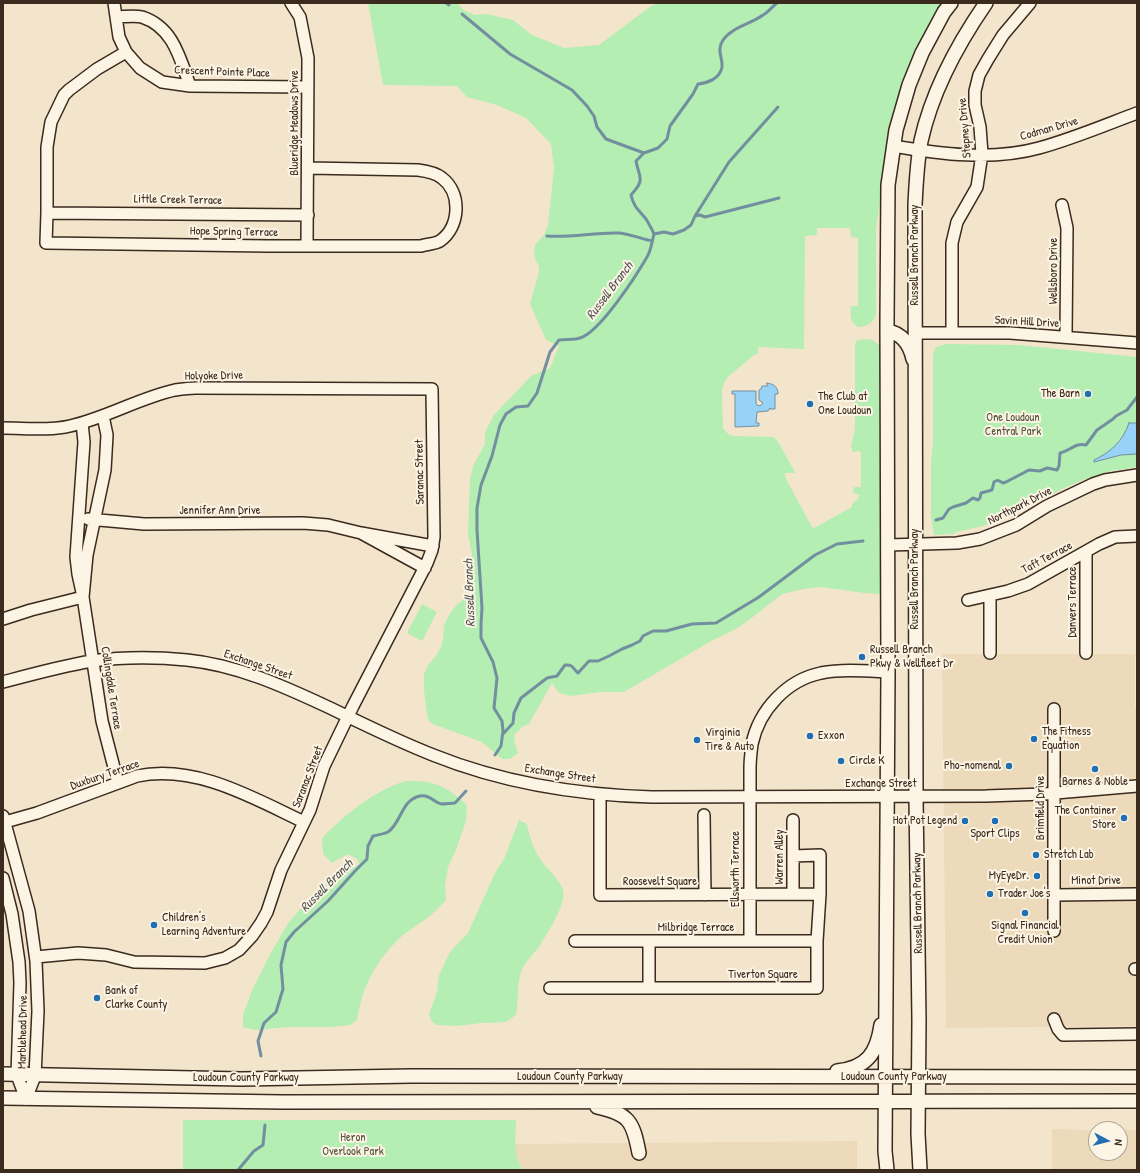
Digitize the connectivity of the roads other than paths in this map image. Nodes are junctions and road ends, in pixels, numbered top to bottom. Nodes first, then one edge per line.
1 (114, 3) edge
2 (291, 3) edge
3 (951, 3) edge
4 (986, 3) edge
5 (1030, 3) edge
6 (116, 17) junction
7 (126, 52) junction
8 (190, 86) junction
9 (308, 87) junction
10 (1137, 113) edge
11 (893, 146) junction
12 (920, 150) junction
13 (982, 154) junction
14 (308, 168) junction
15 (1062, 205) dead end
16 (48, 213) junction
17 (308, 215) junction
18 (307, 246) junction
19 (887, 332) junction
20 (952, 332) junction
21 (915, 333) junction
22 (1066, 337) junction
23 (1137, 343) edge
24 (915, 368) junction
25 (432, 389) joint
26 (103, 416) junction
27 (82, 423) junction
28 (3, 428) edge
29 (1137, 475) edge
30 (78, 518) junction
31 (95, 520) junction
32 (361, 533) junction
33 (1137, 536) edge
34 (888, 545) junction
35 (915, 545) junction
36 (433, 546) junction
37 (1086, 552) junction
38 (425, 568) junction
39 (990, 596) junction
40 (83, 597) junction
41 (968, 600) dead end
42 (3, 619) edge
43 (990, 653) dead end
44 (1086, 653) dead end
45 (94, 661) junction
46 (888, 672) junction
47 (3, 682) edge
48 (1054, 709) dead end
49 (348, 717) junction
50 (118, 783) junction
51 (1137, 786) edge
52 (1054, 793) junction
53 (600, 794) junction
54 (749, 796) junction
55 (888, 797) junction
56 (916, 797) junction
57 (704, 815) dead end
58 (4, 819) edge
59 (793, 820) dead end
60 (304, 822) junction
61 (3, 842) edge
62 (793, 856) junction
63 (17, 863) junction
64 (3, 878) edge
65 (793, 894) junction
66 (820, 894) junction
67 (1055, 894) junction
68 (1137, 894) edge
69 (705, 895) junction
70 (750, 895) junction
71 (1054, 932) dead end
72 (575, 941) dead end
73 (649, 941) junction
74 (817, 941) junction
75 (750, 942) junction
76 (36, 957) junction
77 (887, 986) junction
78 (550, 988) dead end
79 (649, 988) junction
80 (1054, 1019) dead end
81 (1137, 1034) edge
82 (3, 1074) edge
83 (17, 1075) junction
84 (35, 1076) junction
85 (796, 1076) junction
86 (887, 1077) junction
87 (919, 1077) junction
88 (1137, 1077) edge
89 (3, 1098) edge
90 (26, 1099) junction
91 (886, 1100) junction
92 (919, 1100) junction
93 (1137, 1100) edge
94 (576, 1102) junction
95 (639, 1153) dead end
96 (887, 1170) edge
97 (920, 1170) edge

1 - 6 street, Crescent Pointe Place
2 - 9 street, Blueridge Meadows Drive
3 - 11 main road
4 - 12 main road, Russell Branch Parkway
5 - 13 street, Stepney Drive
6 - 7 street, Crescent Pointe Place
6 - 8 street
7 - 8 street, Crescent Pointe Place
7 - 16 street, Hope Spring Terrace
8 - 9 street, Crescent Pointe Place
9 - 14 street, Blueridge Meadows Drive
10 - 13 street, Codman Drive
11 - 12 street, Codman Drive
11 - 19 main road
12 - 13 street, Codman Drive
12 - 21 main road, Russell Branch Parkway
13 - 20 street, Stepney Drive
14 - 17 street, Blueridge Meadows Drive
14 - 18 street, Hope Spring Terrace
15 - 22 street, Wellsboro Drive
16 - 17 street, Little Creek Terrace
16 - 18 street, Hope Spring Terrace
17 - 18 street, Blueridge Meadows Drive
19 - 24 main road
19 - 34 main road
20 - 21 street, Savin Hill Drive
20 - 22 street, Savin Hill Drive
21 - 24 main road, Russell Branch Parkway
22 - 23 street, Savin Hill Drive
24 - 35 main road, Russell Branch Parkway
25 - 26 street, Holyoke Drive
25 - 36 street, Saranac Street
26 - 27 street, Holyoke Drive
26 - 31 street, Collingdale Terrace
27 - 28 street, Holyoke Drive
27 - 30 street, Collingdale Terrace
29 - 35 street, Northpark Drive
30 - 31 street, Jennifer Ann Drive
30 - 40 street, Collingdale Terrace
31 - 32 street, Jennifer Ann Drive
31 - 40 street, Collingdale Terrace
32 - 36 street, Jennifer Ann Drive
32 - 38 street, Jennifer Ann Drive
33 - 37 street, Taft Terrace
34 - 35 street, Northpark Drive
34 - 46 main road
35 - 56 main road, Russell Branch Parkway
36 - 38 street, Saranac Street
37 - 39 street, Taft Terrace
37 - 44 street, Danvers Terrace
38 - 49 street, Saranac Street
39 - 41 street, Taft Terrace
39 - 43 street
40 - 42 street
40 - 45 street, Collingdale Terrace
45 - 47 street, Exchange Street
45 - 49 street, Exchange Street
45 - 50 street, Collingdale Terrace
46 - 54 street, Ellsworth Terrace
46 - 55 main road
48 - 52 street, Brimfield Drive
49 - 53 street, Exchange Street
49 - 60 street, Saranac Street
50 - 58 street, Duxbury Terrace
50 - 60 street, Duxbury Terrace
51 - 52 street, Exchange Street
52 - 56 street, Exchange Street
52 - 67 street, Brimfield Drive
53 - 54 street, Exchange Street
53 - 69 street, Roosevelt Square
54 - 55 street, Exchange Street
54 - 70 street, Ellsworth Terrace
55 - 56 street, Exchange Street
55 - 77 main road
56 - 87 main road, Russell Branch Parkway
57 - 69 street
58 - 63 street, Marblehead Drive
59 - 62 street, Warren Alley
60 - 76 street, Saranac Street
61 - 63 street
62 - 65 street, Warren Alley
62 - 66 street, Tiverton Square
63 - 76 street, Marblehead Drive
64 - 83 street, Marblehead Drive
65 - 66 street, Roosevelt Square
65 - 70 street, Roosevelt Square
66 - 74 street, Tiverton Square
67 - 68 street, Minot Drive
67 - 71 street, Brimfield Drive
69 - 70 street, Roosevelt Square
70 - 75 street, Ellsworth Terrace
72 - 73 street, Milbridge Terrace
73 - 75 street, Milbridge Terrace
73 - 79 street
74 - 75 street, Milbridge Terrace
74 - 79 street, Tiverton Square
76 - 84 street, Marblehead Drive
77 - 85 main road
77 - 86 main road
78 - 79 street, Tiverton Square
80 - 81 street
82 - 83 main road, Loudoun County Parkway
83 - 84 main road, Loudoun County Parkway
83 - 90 street, Marblehead Drive
84 - 85 main road, Loudoun County Parkway
84 - 90 street, Marblehead Drive
85 - 86 main road, Loudoun County Parkway
86 - 87 main road, Loudoun County Parkway
86 - 91 main road
87 - 88 main road, Loudoun County Parkway
87 - 92 main road, Russell Branch Parkway
89 - 90 main road, Loudoun County Parkway
90 - 94 main road, Loudoun County Parkway
91 - 92 main road, Loudoun County Parkway
91 - 94 main road, Loudoun County Parkway
91 - 96 main road
92 - 93 main road, Loudoun County Parkway
92 - 97 main road, Russell Branch Parkway
94 - 95 main road

